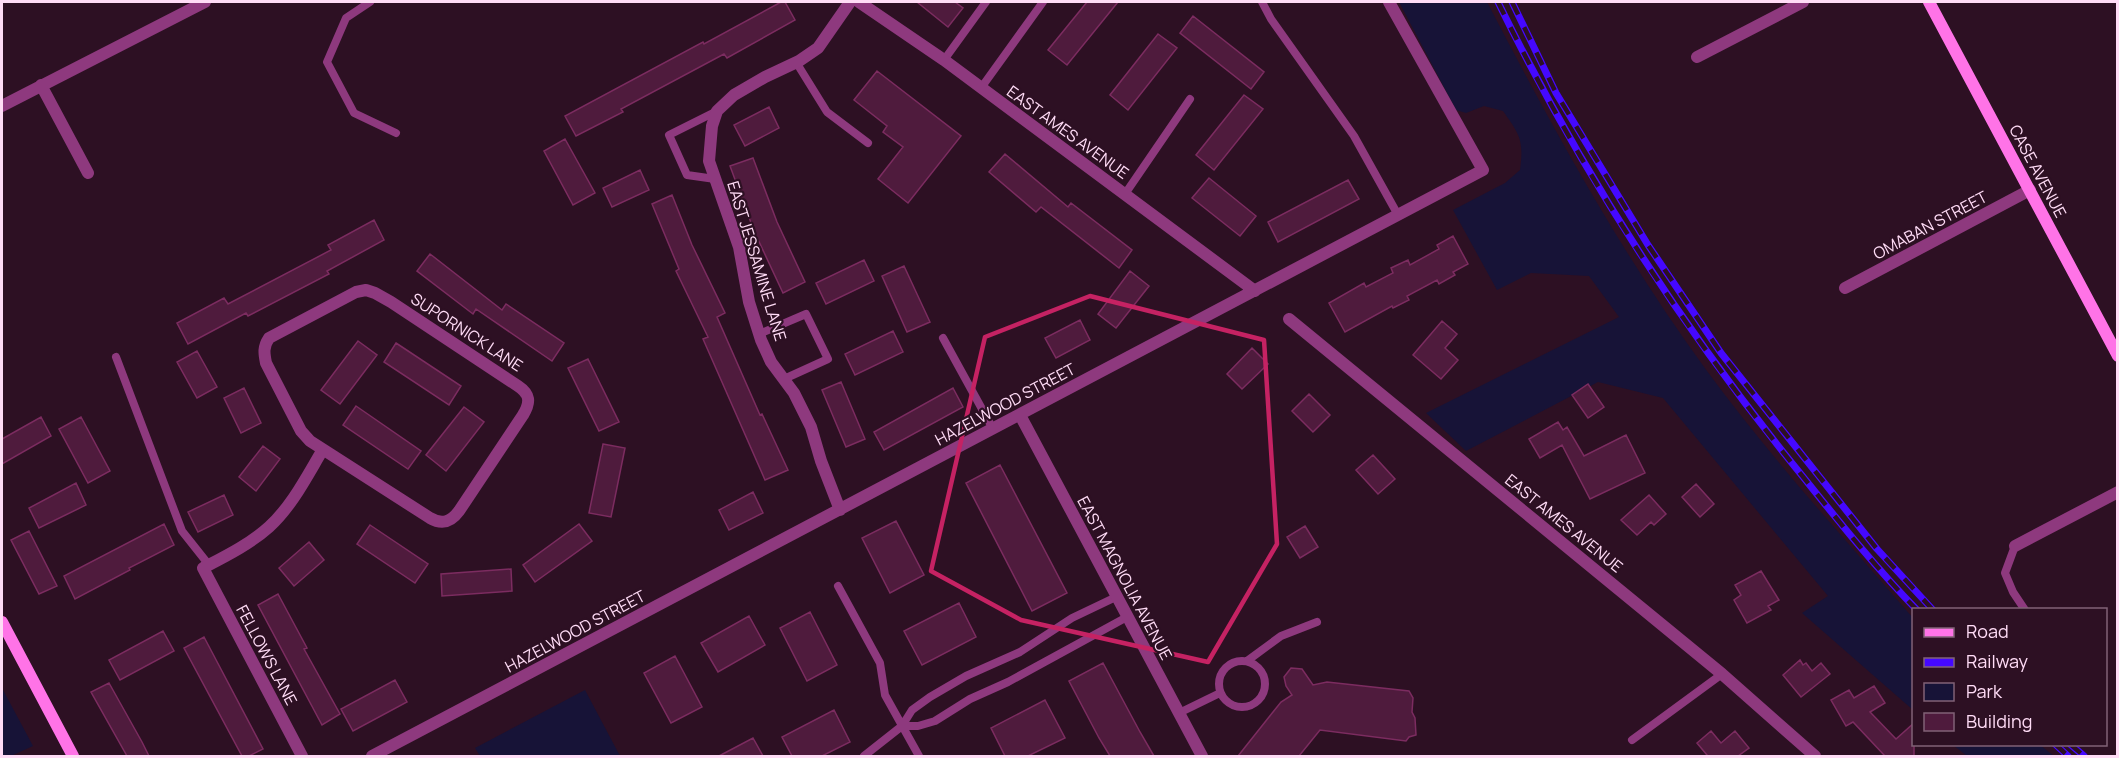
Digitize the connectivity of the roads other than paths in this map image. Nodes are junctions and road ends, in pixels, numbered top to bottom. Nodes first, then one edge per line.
1 (205, 2) edge
2 (370, 2) edge
3 (850, 2) edge
4 (859, 2) edge
5 (986, 2) edge
6 (1043, 2) edge
7 (1262, 2) edge
8 (1389, 2) edge
9 (1803, 2) edge
10 (1929, 2) edge
11 (1697, 57) dead end
12 (944, 60) junction
13 (796, 62) junction
14 (41, 85) junction
15 (981, 88) junction
16 (1190, 99) dead end
17 (2, 106) edge
18 (717, 111) junction
19 (396, 133) dead end
20 (868, 143) dead end
21 (88, 173) dead end
22 (715, 179) junction
23 (2030, 190) junction
24 (1125, 194) junction
25 (1398, 215) junction
26 (1845, 288) dead end
27 (1255, 291) junction
28 (1289, 319) dead end
29 (759, 334) junction
30 (943, 338) dead end
31 (2118, 356) edge
32 (116, 357) dead end
33 (784, 379) junction
34 (1020, 415) junction
35 (993, 429) junction
36 (322, 451) junction
37 (2118, 492) edge
38 (840, 510) junction
39 (2014, 546) joint
40 (206, 567) junction
41 (838, 586) dead end
42 (1116, 597) junction
43 (2024, 608) edge
44 (1127, 617) junction
45 (2, 622) edge
46 (1317, 622) dead end
47 (1247, 661) junction
48 (1722, 674) junction
49 (1220, 693) junction
50 (1179, 713) junction
51 (903, 726) junction
52 (1632, 740) dead end
53 (73, 756) edge
54 (302, 756) edge
55 (372, 756) edge
56 (864, 756) edge
57 (919, 756) edge
58 (1202, 756) edge
59 (1815, 756) edge

1 - 14 street
2 - 19 lane
3 - 13 street
4 - 12 street, EAST AMES AVENUE
5 - 12 lane
6 - 15 lane
7 - 25 lane
8 - 25 street, HAZELWOOD STREET
9 - 11 street
10 - 23 street, CASE AVENUE
12 - 15 street, EAST AMES AVENUE
13 - 18 street
13 - 20 lane
14 - 17 street
14 - 21 street
15 - 24 street, EAST AMES AVENUE
16 - 24 lane
18 - 22 street, EAST JESSAMINE LANE
18 - 22 lane
22 - 29 street, EAST JESSAMINE LANE
23 - 26 street, OMABAN STREET
23 - 31 street, CASE AVENUE
24 - 27 street, EAST AMES AVENUE
25 - 27 street, HAZELWOOD STREET
27 - 34 street, HAZELWOOD STREET
28 - 48 street, EAST AMES AVENUE
29 - 33 street, EAST JESSAMINE LANE
29 - 33 lane
30 - 35 lane
32 - 40 lane
33 - 38 street, EAST JESSAMINE LANE
34 - 35 street, HAZELWOOD STREET
34 - 42 street, EAST MAGNOLIA AVENUE
35 - 38 street, HAZELWOOD STREET
36 - 36 street, SUPORNICK LANE
36 - 40 street
37 - 39 street
38 - 55 street, HAZELWOOD STREET
39 - 43 lane
40 - 54 street, FELLOWS LANE
41 - 51 lane
42 - 44 street, EAST MAGNOLIA AVENUE
42 - 51 lane
44 - 50 street, EAST MAGNOLIA AVENUE
44 - 51 lane
45 - 53 street
46 - 47 lane
47 - 49 lane
47 - 49 lane
48 - 52 lane
48 - 59 street, EAST AMES AVENUE
49 - 50 lane
50 - 58 street, EAST MAGNOLIA AVENUE
51 - 56 lane
51 - 57 lane

